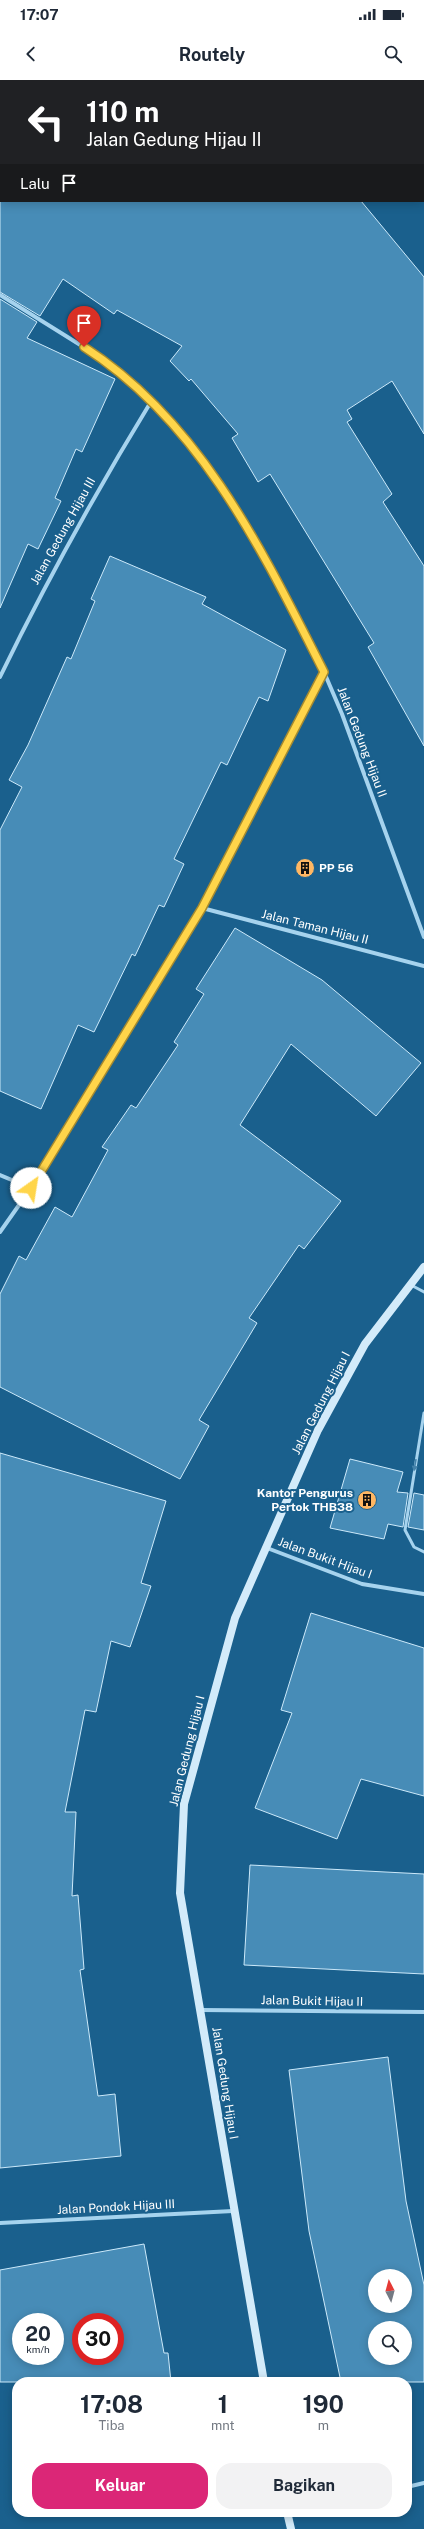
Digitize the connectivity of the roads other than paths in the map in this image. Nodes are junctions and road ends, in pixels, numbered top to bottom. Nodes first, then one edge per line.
1 (0, 295) edge
2 (152, 400) junction
3 (324, 672) junction
4 (0, 677) edge
5 (202, 908) junction
6 (424, 937) edge
7 (424, 966) edge
8 (0, 1175) edge
9 (31, 1188) junction
10 (0, 1232) edge
11 (424, 1267) edge
12 (410, 1285) junction
13 (424, 1292) edge
14 (424, 1413) edge
15 (267, 1548) junction
16 (424, 1552) edge
17 (424, 1594) edge
18 (201, 2010) junction
19 (424, 2012) edge
20 (233, 2211) junction
21 (0, 2223) edge
22 (263, 2377) edge
23 (424, 2483) edge
24 (412, 2486) edge
25 (289, 2517) edge
26 (291, 2529) edge

1 - 2 street, Jalan Gedung Hijau II
2 - 3 street, Jalan Gedung Hijau II
2 - 4 street, Jalan Gedung Hijau III
3 - 5 street
3 - 6 street, Jalan Gedung Hijau II
5 - 7 street, Jalan Taman Hijau II
5 - 9 street
8 - 9 street
9 - 10 street
11 - 12 street, Jalan Gedung Hijau I
12 - 13 lane
12 - 15 street, Jalan Gedung Hijau I
14 -> 16 lane
15 - 17 street, Jalan Bukit Hijau I
15 - 18 street, Jalan Gedung Hijau I
18 - 19 street, Jalan Bukit Hijau II
18 - 20 street, Jalan Gedung Hijau I
20 - 21 street, Jalan Pondok Hijau III
20 - 22 street, Jalan Gedung Hijau I
23 - 24 street
25 - 26 street

